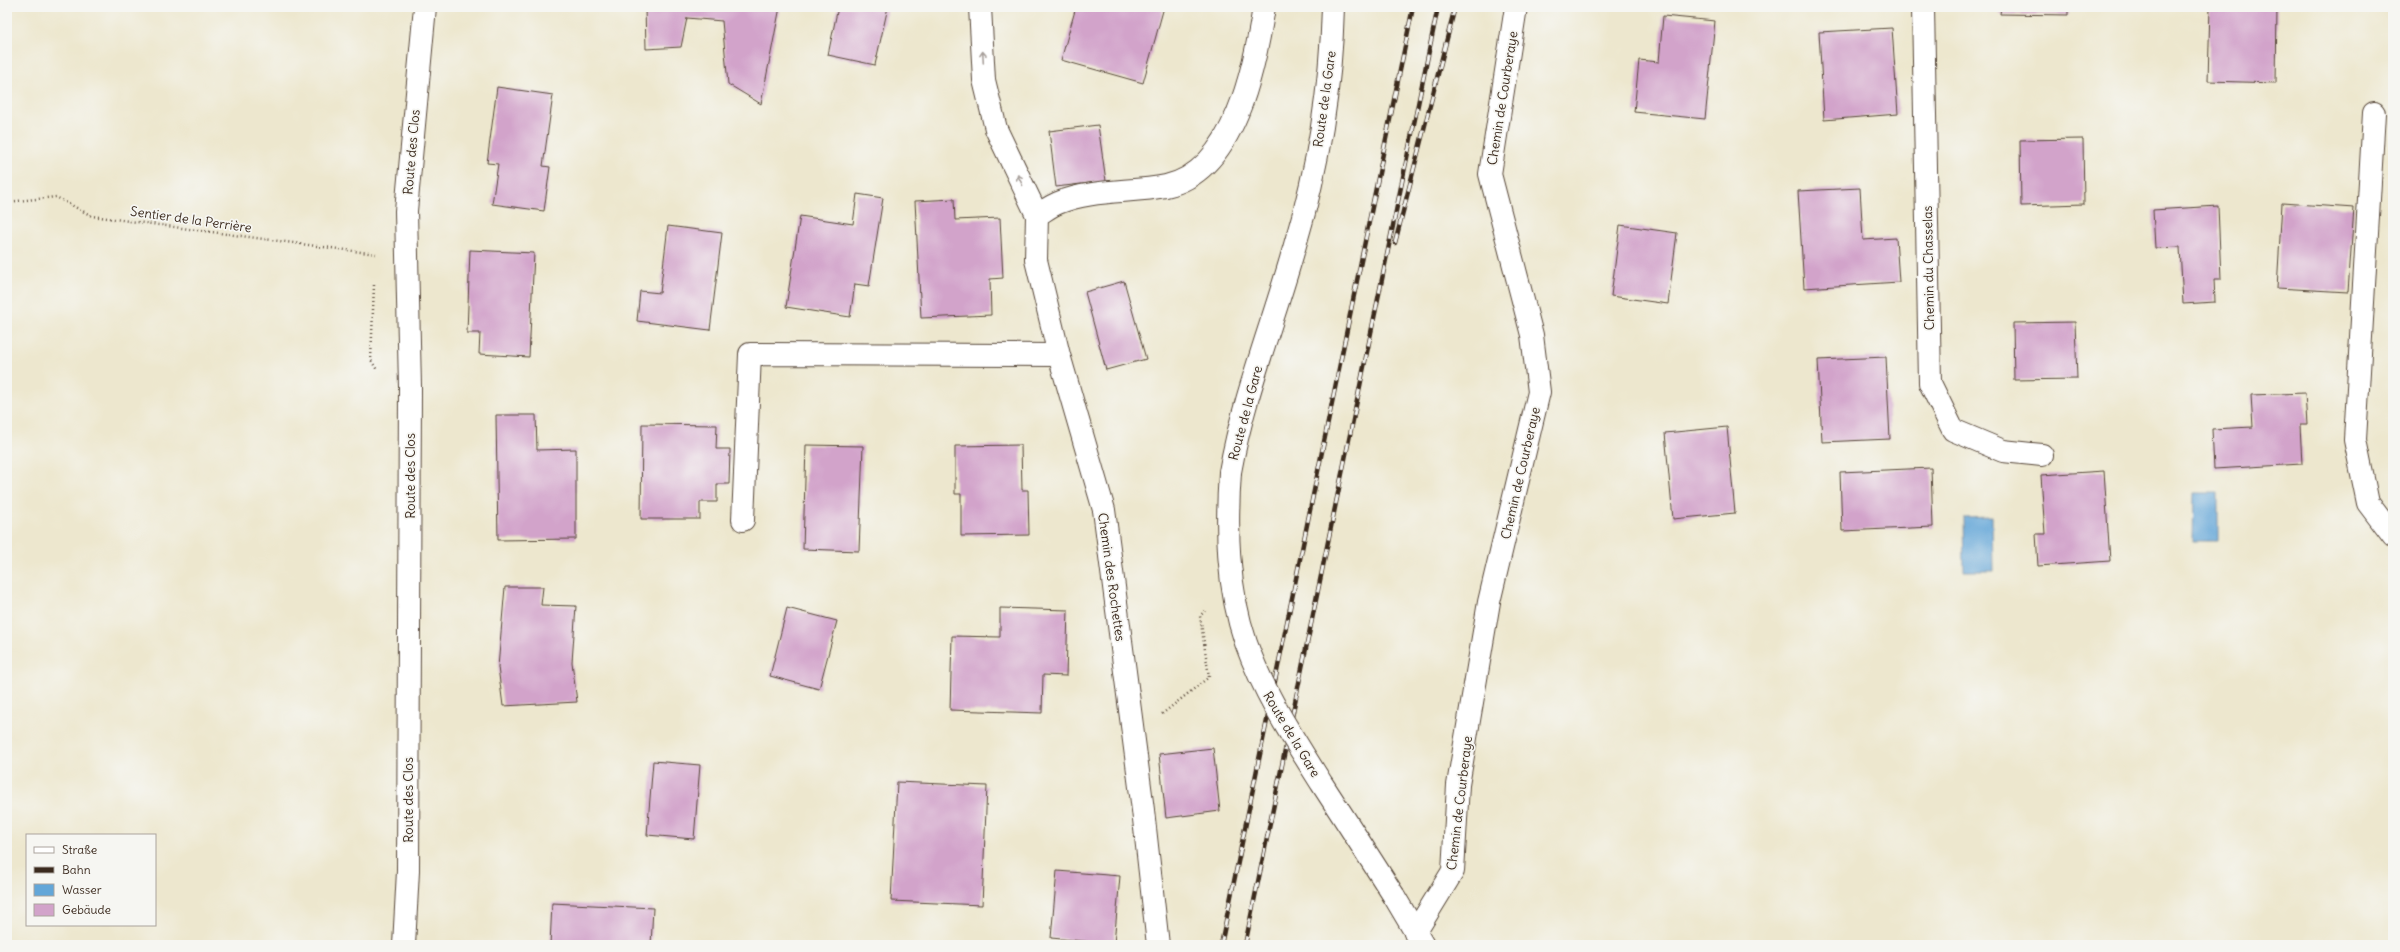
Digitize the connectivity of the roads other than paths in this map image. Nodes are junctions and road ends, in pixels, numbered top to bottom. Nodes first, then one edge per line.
1 (425, 7) edge
2 (980, 7) edge
3 (1264, 7) edge
4 (1333, 7) edge
5 (1516, 7) edge
6 (1924, 7) edge
7 (2374, 114) dead end
8 (1037, 215) junction
9 (1059, 355) junction
10 (2042, 455) dead end
11 (743, 520) dead end
12 (2393, 536) edge
13 (1419, 939) edge
14 (404, 945) edge
15 (1158, 945) edge

1 - 14 street, Route des Clos
8 -> 2 street, Chemin des Rochettes
3 - 8 street
4 - 13 street, Route de la Gare, bridge
5 - 13 street, Chemin de Courberaye
6 - 10 street, Chemin du Chasselas
7 - 12 street
8 - 9 street, Chemin des Rochettes
9 - 11 street
9 - 15 street, Chemin des Rochettes

